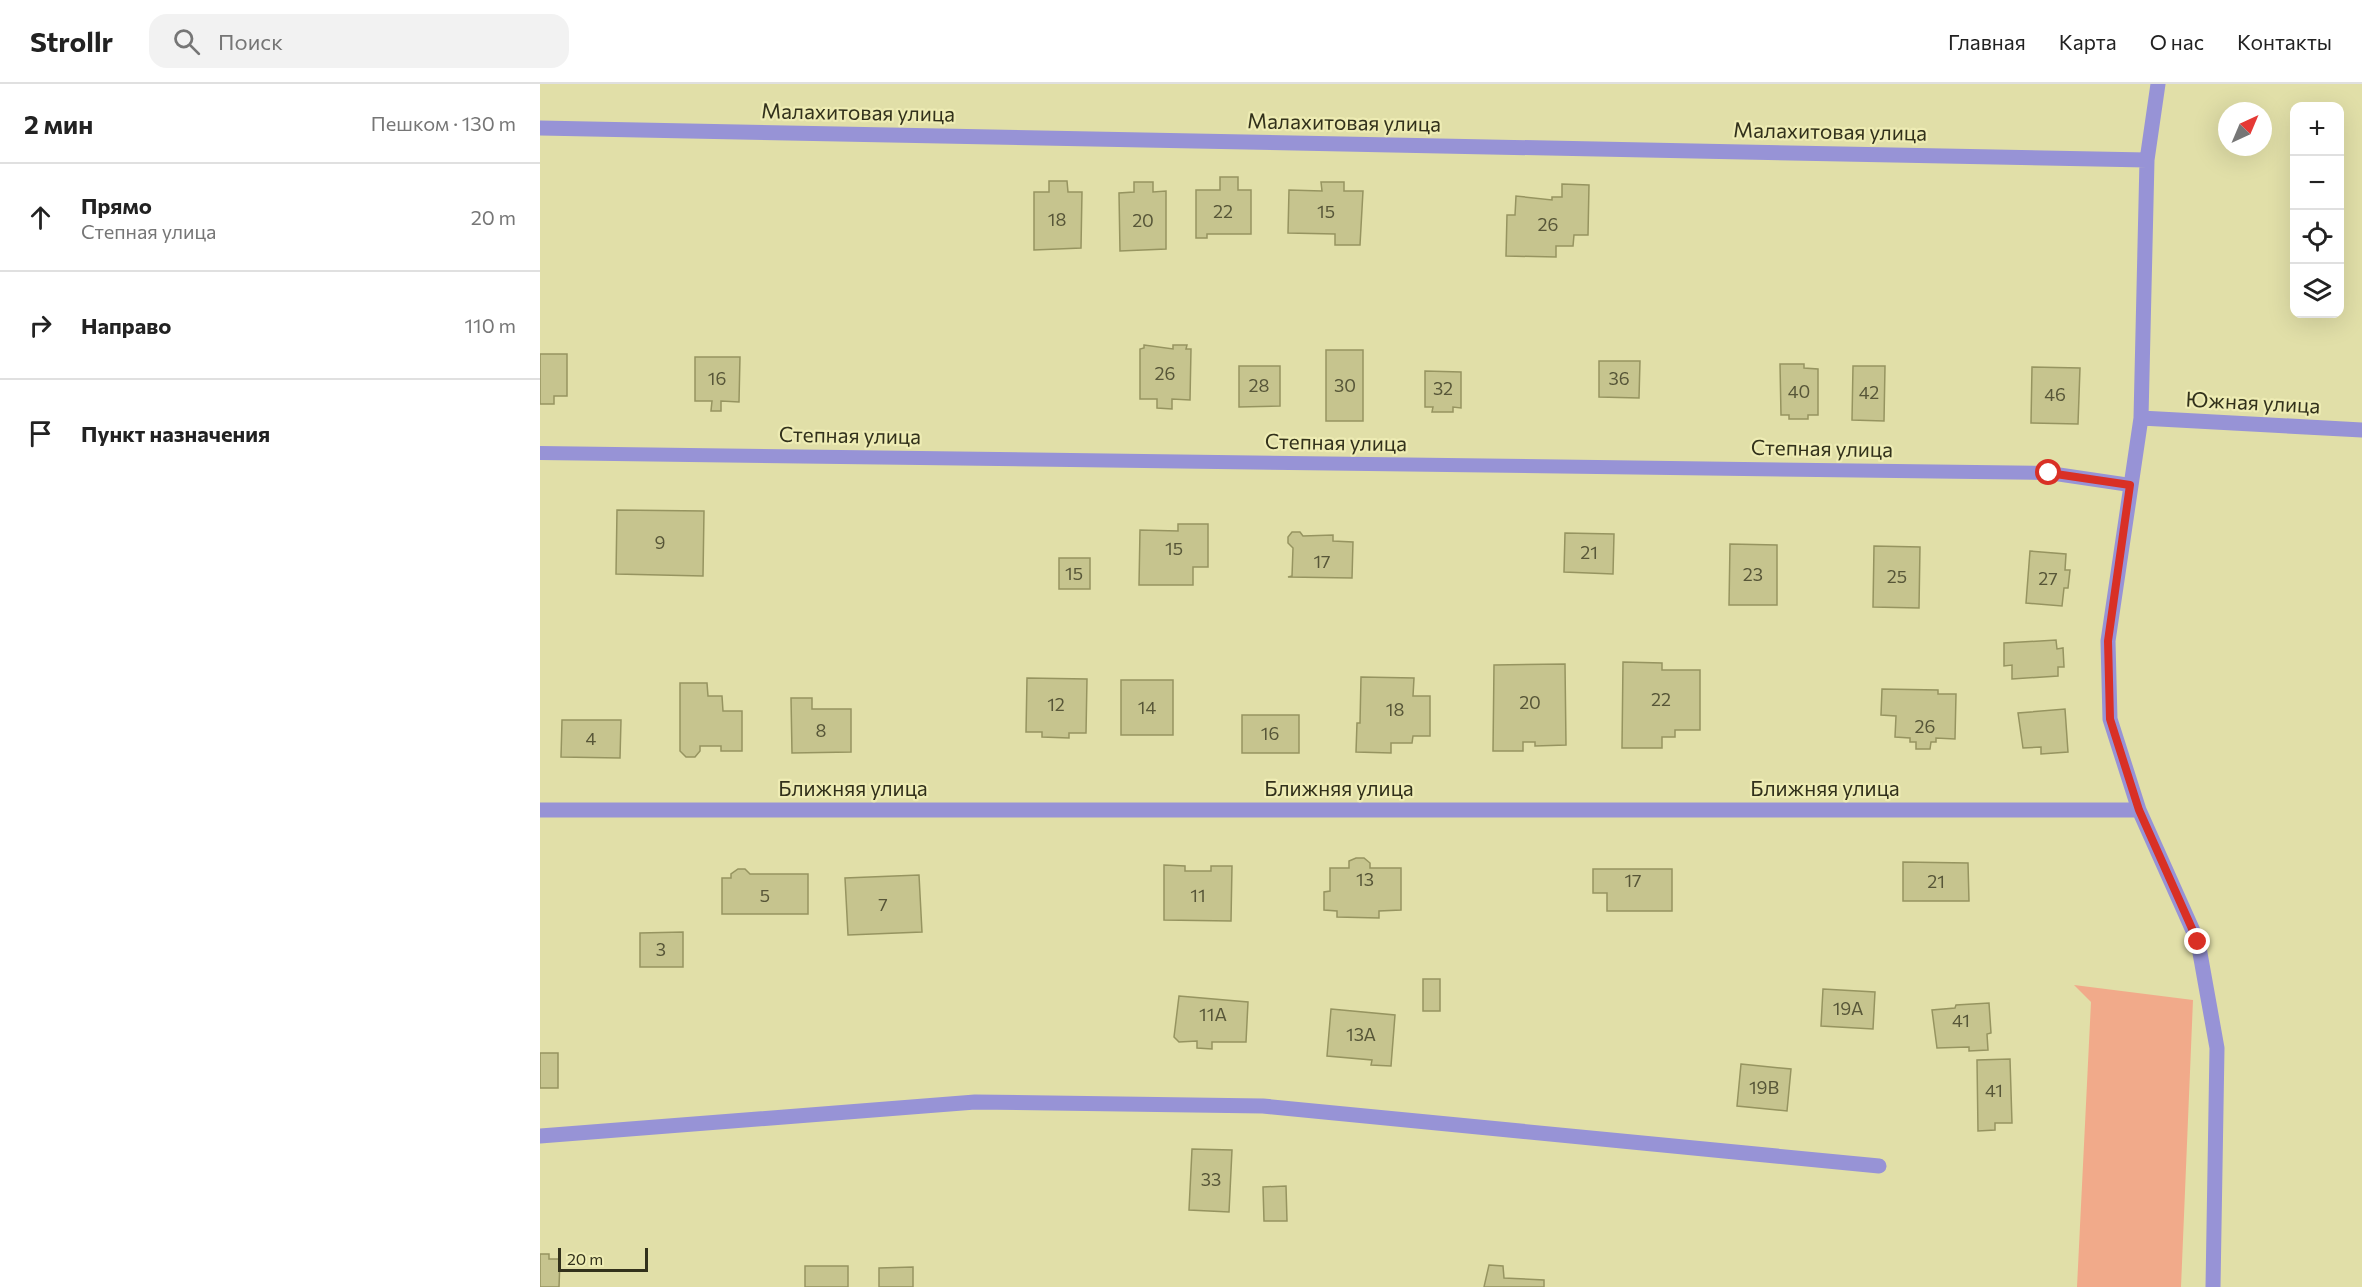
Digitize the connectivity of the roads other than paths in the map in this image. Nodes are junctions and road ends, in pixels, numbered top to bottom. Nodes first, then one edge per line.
1 (2158, 84) edge
2 (540, 128) edge
3 (2147, 159) junction
4 (2141, 418) junction
5 (2362, 430) edge
6 (540, 453) edge
7 (2130, 485) junction
8 (540, 810) edge
9 (2139, 810) junction
10 (540, 1136) edge
11 (1879, 1166) dead end
12 (2213, 1287) edge

1 - 3 street
2 - 3 street, Малахитовая улица
3 - 4 street
4 - 5 street, Южная улица
4 - 7 street
6 - 7 lane, Степная улица
7 - 9 street
8 - 9 street, Ближняя улица
9 - 12 street
10 - 11 street

